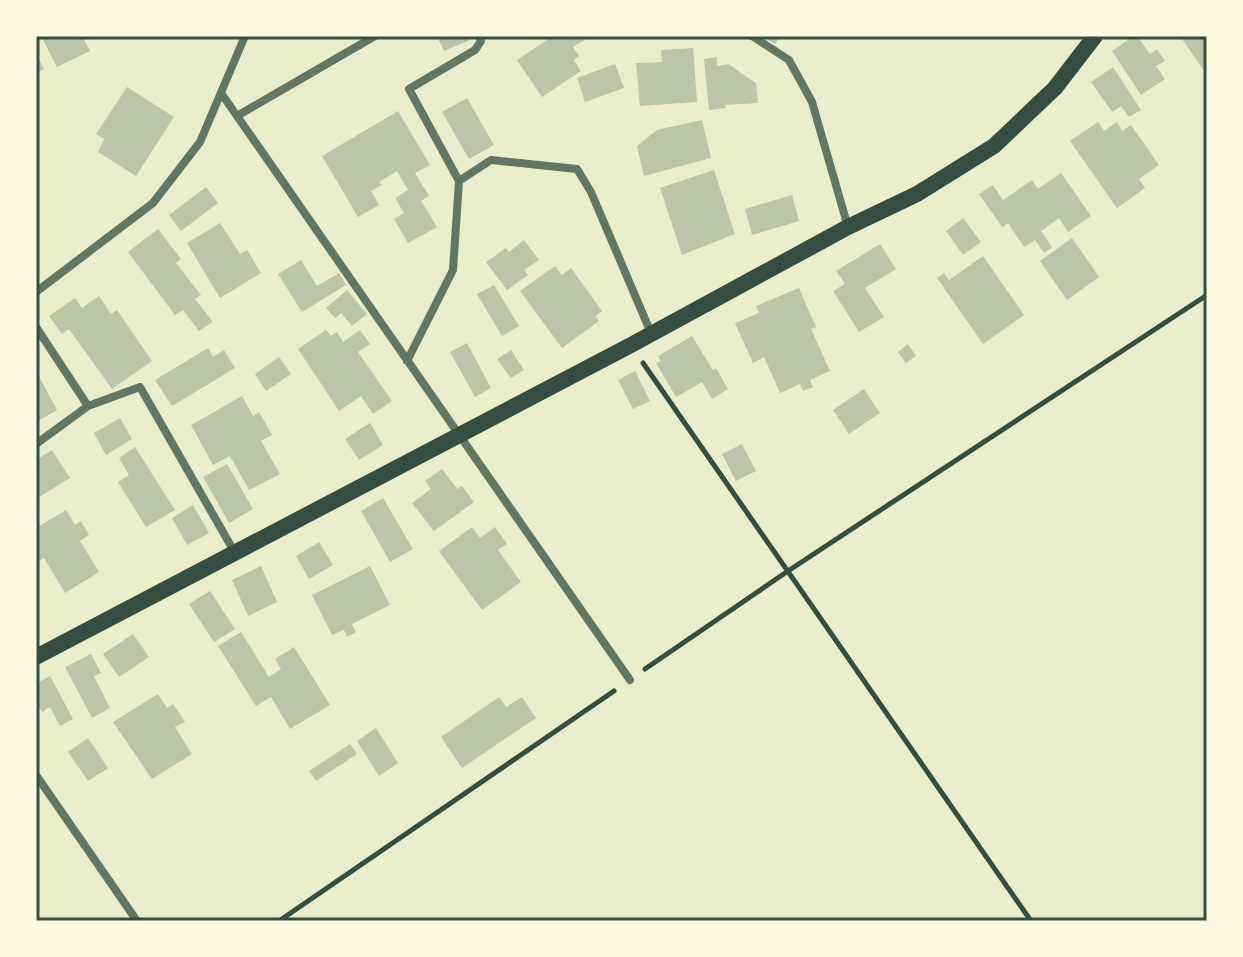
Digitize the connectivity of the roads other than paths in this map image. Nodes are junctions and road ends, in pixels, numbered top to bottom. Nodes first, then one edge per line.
1 (245, 36) edge
2 (375, 36) edge
3 (479, 36) edge
4 (752, 36) edge
5 (1095, 36) edge
6 (221, 93) junction
7 (237, 116) junction
8 (459, 181) junction
9 (848, 227) junction
10 (36, 292) edge
11 (36, 327) edge
12 (651, 334) junction
13 (407, 361) junction
14 (88, 406) junction
15 (459, 436) junction
16 (36, 444) edge
17 (235, 553) junction
18 (36, 657) edge
19 (630, 680) road end
20 (36, 775) edge
21 (137, 921) edge

1 - 6 street
2 - 7 street
3 - 8 street
4 - 9 street
5 - 9 main road
6 - 7 street
6 - 10 street
7 - 13 street
8 - 12 street
8 - 13 street
9 - 12 main road
11 - 14 street
12 - 15 main road
13 - 15 street
14 - 16 street
14 - 17 street
15 - 17 main road
15 - 19 street
17 - 18 main road
20 - 21 street

